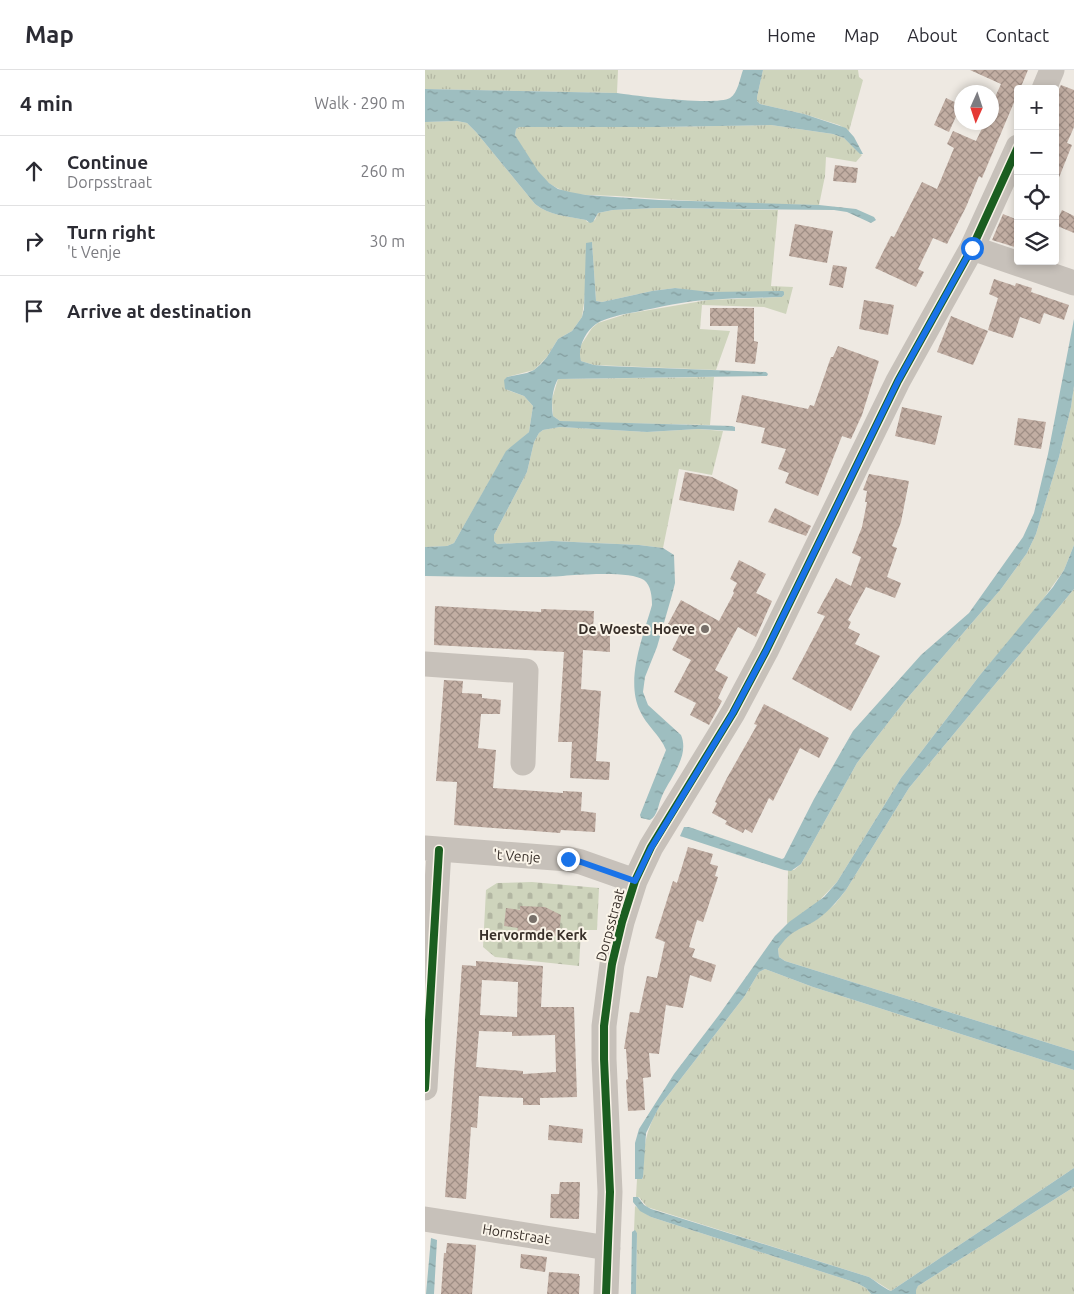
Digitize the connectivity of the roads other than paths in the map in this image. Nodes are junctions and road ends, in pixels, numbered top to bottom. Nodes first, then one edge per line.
1 (1052, 70) edge
2 (1046, 85) edge
3 (1014, 157) edge
4 (972, 248) junction
5 (1074, 283) edge
6 (425, 664) edge
7 (523, 763) dead end
8 (432, 849) edge
9 (635, 881) junction
10 (425, 1088) edge
11 (425, 1219) edge
12 (608, 1248) junction
13 (606, 1294) edge

1 - 2 street
3 - 4 street, Dorpsstraat
4 - 5 street
4 - 9 street, Dorpsstraat
6 - 7 street
8 - 9 street, 't Venje
8 - 10 street
9 - 12 street, Dorpsstraat
11 - 12 street, Hornstraat
12 - 13 street, Dorpsstraat

